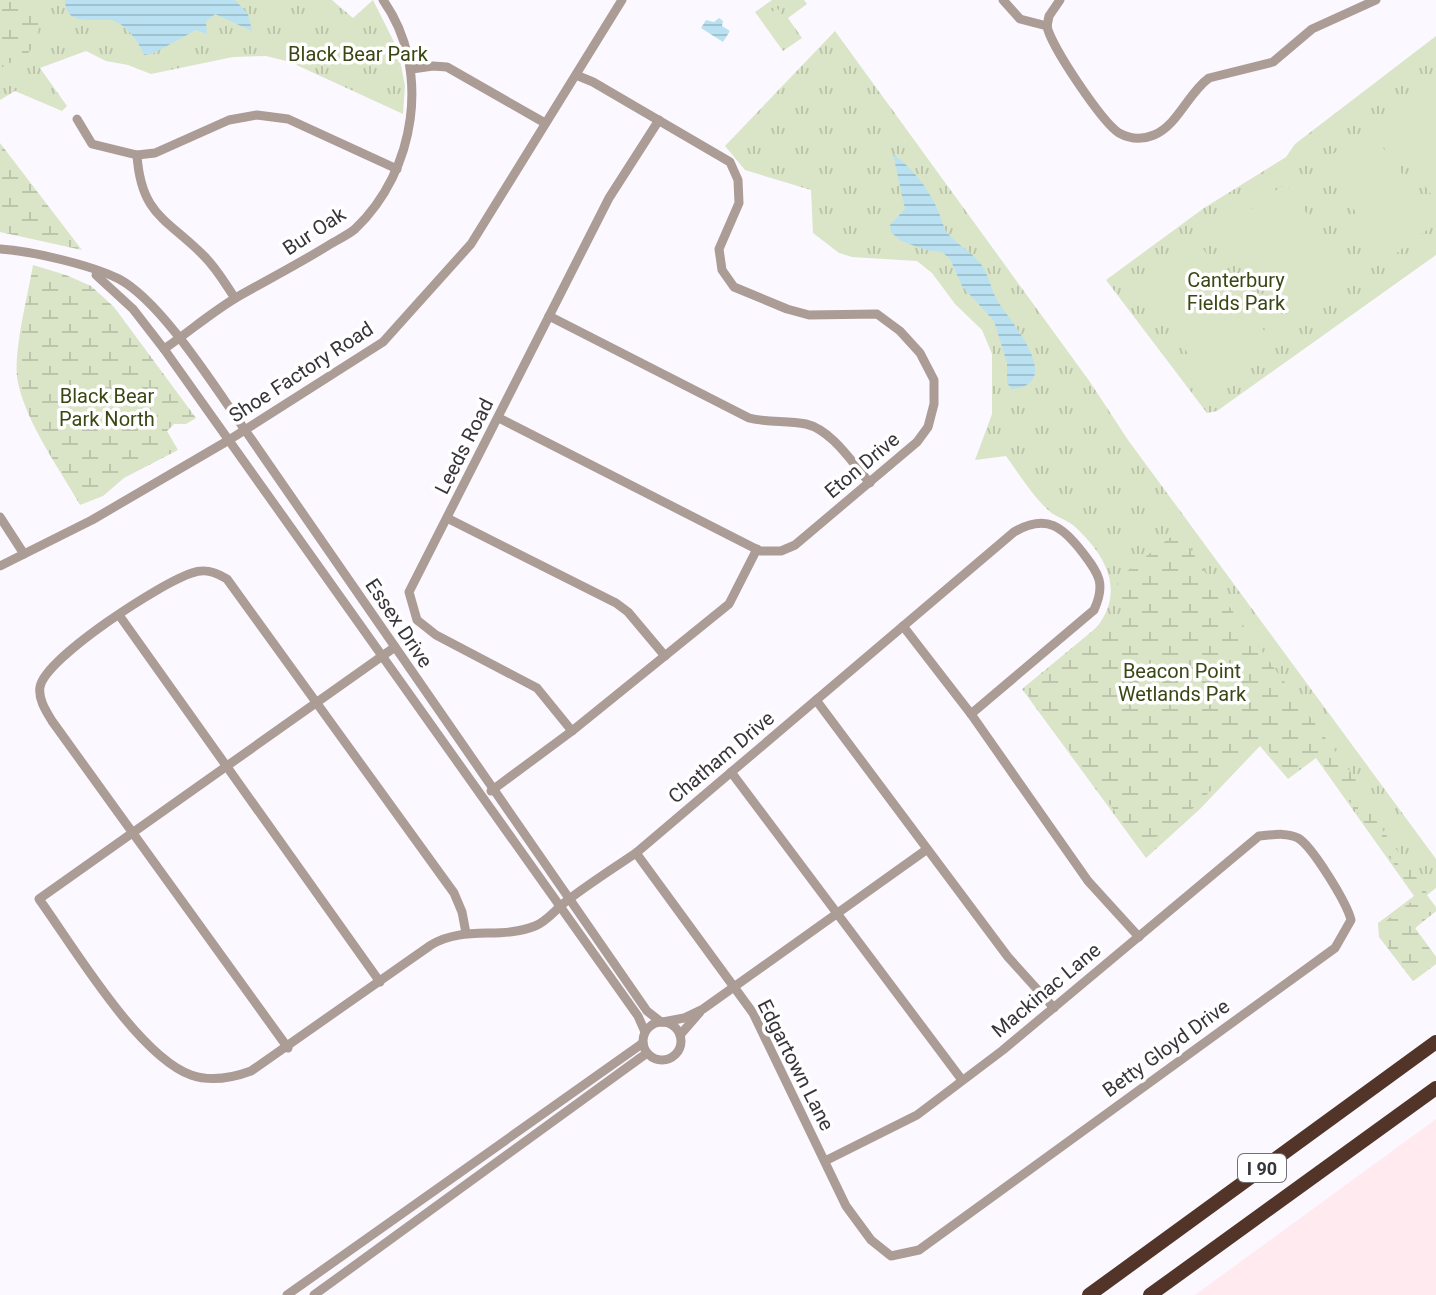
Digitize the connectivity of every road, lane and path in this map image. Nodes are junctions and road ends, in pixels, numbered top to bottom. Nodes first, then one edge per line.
1 (383, 0) edge
2 (622, 0) edge
3 (1003, 0) edge
4 (1060, 0) edge
5 (1376, 0) edge
6 (1047, 26) junction
7 (412, 69) junction
8 (576, 75) junction
9 (77, 119) dead end
10 (659, 120) junction
11 (545, 123) junction
12 (137, 155) junction
13 (397, 169) junction
14 (0, 249) edge
15 (87, 267) junction
16 (235, 298) junction
17 (549, 316) junction
18 (180, 339) junction
19 (164, 349) junction
20 (499, 418) junction
21 (245, 430) junction
22 (229, 440) junction
23 (870, 483) junction
24 (0, 517) edge
25 (447, 518) junction
26 (757, 549) junction
27 (24, 554) junction
28 (0, 566) edge
29 (119, 615) junction
30 (903, 626) junction
31 (395, 647) junction
32 (382, 656) junction
33 (665, 656) junction
34 (816, 700) junction
35 (317, 702) junction
36 (971, 714) junction
37 (572, 731) junction
38 (227, 766) junction
39 (731, 772) junction
40 (493, 790) junction
41 (483, 797) junction
42 (132, 833) junction
43 (1279, 834) joint
44 (926, 850) junction
45 (636, 853) junction
46 (564, 903) junction
47 (837, 914) junction
48 (466, 933) junction
49 (1139, 937) junction
50 (380, 982) junction
51 (733, 987) junction
52 (1054, 1008) junction
53 (703, 1009) junction
54 (662, 1022) junction
55 (645, 1032) junction
56 (680, 1035) junction
57 (1436, 1042) edge
58 (288, 1048) junction
59 (645, 1048) junction
60 (962, 1080) junction
61 (1436, 1088) edge
62 (825, 1161) junction
63 (891, 1256) joint
64 (287, 1295) edge
65 (314, 1295) edge
66 (1089, 1295) edge
67 (1150, 1295) edge

1 - 7 street, Bur Oak
2 - 8 street, Shoe Factory Road
3 - 6 street
4 - 6 street
5 - 6 street
7 - 11 street
7 - 13 street, Bur Oak
8 - 10 street, Eton Drive
8 - 11 street, Shoe Factory Road
9 - 12 street
10 - 17 street, Leeds Road
10 - 23 street, Eton Drive
11 - 21 street, Shoe Factory Road
12 - 13 street
12 - 16 street
13 - 16 street, Bur Oak
14 - 15 street, Essex Drive
15 - 18 street, Essex Drive
15 - 19 street, Essex Drive
16 - 18 street, Bur Oak
17 - 20 street, Leeds Road
17 - 23 street
18 - 19 street, Bur Oak
18 - 21 street, Essex Drive
19 - 22 street, Essex Drive
20 - 25 street, Leeds Road
20 - 26 street
21 - 22 street, Shoe Factory Road
21 - 31 street, Essex Drive
22 - 27 street, Shoe Factory Road
22 - 32 street, Essex Drive
23 - 26 street, Eton Drive
24 - 27 street
25 - 33 street
25 - 37 street, Leeds Road
26 - 33 street
27 - 28 street, Shoe Factory Road
29 - 35 street
29 - 38 street
29 - 42 street
30 - 34 street, Chatham Drive
30 - 36 street
30 - 36 street, Chatham Drive
31 - 32 street
31 - 40 street, Essex Drive
32 - 35 street
32 - 41 street, Essex Drive
33 - 37 street
34 - 39 street, Chatham Drive
34 - 44 street
35 - 38 street
35 - 48 street
36 - 49 street
37 - 40 street
38 - 42 street
38 - 50 street
39 - 45 street, Chatham Drive
39 - 47 street
40 - 41 street
40 - 46 street, Essex Drive
41 - 46 street, Essex Drive
42 - 58 street
42 - 58 street, Chatham Drive
43 - 49 street, Mackinac Lane
43 - 63 street, Betty Gloyd Drive
44 - 47 street
44 - 52 street
45 - 46 street, Chatham Drive
45 - 51 street, Edgartown Lane
46 - 48 street, Chatham Drive
46 - 54 street, Essex Drive
46 - 55 street, Essex Drive
47 - 51 street
47 - 60 street
48 - 50 street, Chatham Drive
49 - 52 street, Mackinac Lane
50 - 58 street, Chatham Drive
51 - 53 street
51 - 62 street, Edgartown Lane
52 - 60 street, Mackinac Lane
53 - 54 street
53 - 56 street
54 - 55 street
54 - 56 street
55 - 59 street
56 - 59 street
57 - 66 highway, I 90
59 - 64 street
59 - 65 street
60 - 62 street, Mackinac Lane
61 - 67 highway, I 90
62 - 63 street, Edgartown Lane

